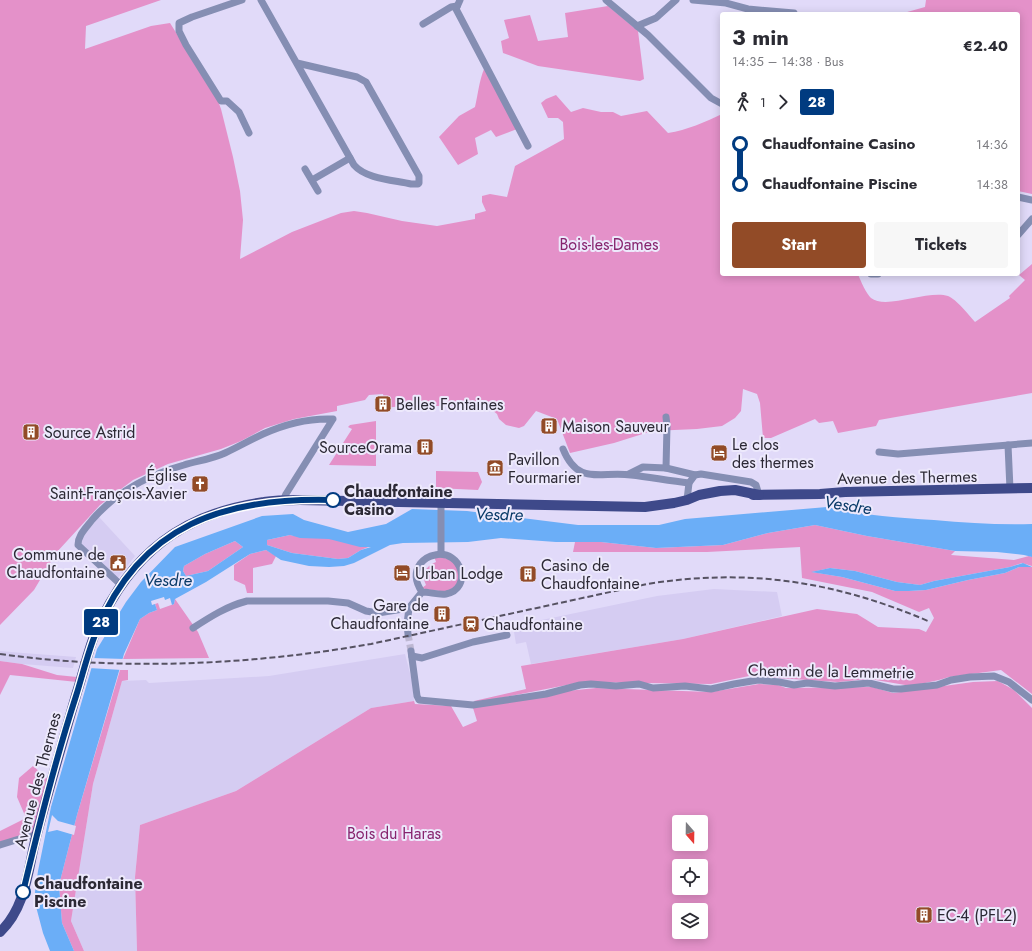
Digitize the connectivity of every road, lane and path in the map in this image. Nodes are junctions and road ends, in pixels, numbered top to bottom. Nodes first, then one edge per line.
1 (242, 0) edge
2 (261, 0) edge
3 (606, 0) edge
4 (676, 0) edge
5 (693, 0) edge
6 (459, 3) edge
7 (782, 12) edge
8 (423, 24) dead end
9 (637, 26) junction
10 (298, 63) junction
11 (720, 103) edge
12 (249, 133) dead end
13 (528, 146) dead end
14 (350, 158) junction
15 (305, 170) dead end
16 (312, 180) junction
17 (318, 192) dead end
18 (1020, 197) edge
19 (1032, 200) edge
20 (1032, 219) edge
21 (1020, 233) edge
22 (666, 417) dead end
23 (1032, 443) edge
24 (1008, 445) junction
25 (562, 449) dead end
26 (879, 452) dead end
27 (666, 468) junction
28 (629, 474) junction
29 (695, 475) junction
30 (689, 483) junction
31 (1032, 488) edge
32 (1010, 489) junction
33 (759, 495) junction
34 (687, 500) junction
35 (283, 501) junction
36 (441, 507) junction
37 (441, 554) junction
38 (121, 585) junction
39 (422, 592) junction
40 (409, 608) junction
41 (193, 628) dead end
42 (408, 634) tunnel mouth
43 (507, 635) dead end
44 (1032, 700) edge
45 (37, 836) junction
46 (0, 845) edge
47 (0, 932) edge

1 - 12 street
2 - 10 street
3 - 9 street
4 - 9 street
5 - 7 street
6 - 8 street
6 - 13 street
9 - 11 street
10 - 14 street
10 - 14 street
14 - 16 street
15 - 16 street
16 - 17 street
18 - 19 street
20 - 21 street
22 - 27 street
23 - 24 street
24 - 26 street
24 - 32 street
25 - 28 street
27 - 28 street
27 - 29 street
28 - 30 street
29 - 30 street
29 - 33 street
30 - 34 street
31 - 32 main road, Avenue des Thermes
32 - 33 main road, Avenue des Thermes
33 - 34 main road, Avenue des Thermes
34 - 36 main road, Avenue des Thermes
35 - 36 main road, Avenue des Thermes
35 - 38 main road, Avenue des Thermes
35 - 38 street
36 - 37 street
37 - 39 street
37 - 39 street
38 - 45 main road, Avenue des Thermes
39 - 40 street
40 - 41 street
40 - 42 street
43 - 44 street, Chemin de la Lemmetrie
45 - 46 street
45 - 47 main road, Avenue des Thermes

